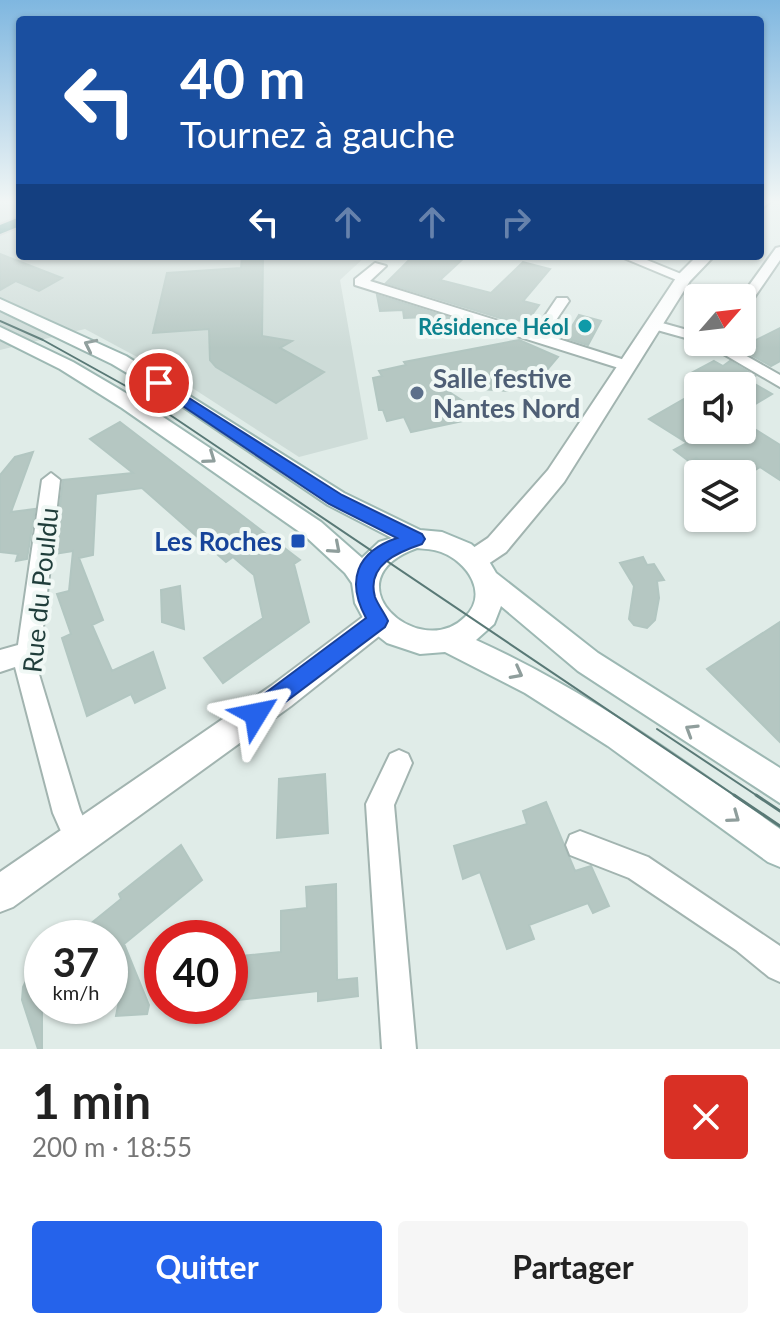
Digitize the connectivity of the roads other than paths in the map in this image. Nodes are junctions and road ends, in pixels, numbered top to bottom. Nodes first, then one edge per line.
1 (780, 251) edge
2 (636, 260) edge
3 (702, 260) edge
4 (380, 266) dead end
5 (684, 278) junction
6 (756, 285) edge
7 (562, 301) dead end
8 (0, 304) edge
9 (655, 325) junction
10 (0, 332) edge
11 (684, 334) edge
12 (537, 338) junction
13 (736, 356) edge
14 (628, 366) junction
15 (780, 382) edge
16 (51, 480) dead end
17 (416, 539) junction
18 (482, 570) junction
19 (365, 580) junction
20 (378, 621) junction
21 (447, 640) junction
22 (28, 653) junction
23 (0, 661) edge
24 (399, 763) dead end
25 (780, 787) edge
26 (78, 837) junction
27 (580, 845) dead end
28 (780, 850) edge
29 (0, 894) edge
30 (780, 966) edge
31 (399, 1049) edge

1 - 6 street
2 - 5 street
3 - 5 main road
4 - 12 street
5 - 9 main road
7 - 12 street
17 -> 8 main road
9 - 11 street
9 - 14 main road
10 -> 19 main road
12 - 14 street
13 - 15 street
14 - 18 main road
16 - 22 street, Rue du Pouldu
17 - 18 main road
17 - 19 main road
18 - 21 main road
25 -> 18 main road
19 - 20 main road
20 - 21 main road
20 - 26 main road
21 -> 28 main road
22 - 23 street
22 - 26 street, Rue du Pouldu
24 - 31 street
26 - 29 main road
27 - 30 street

